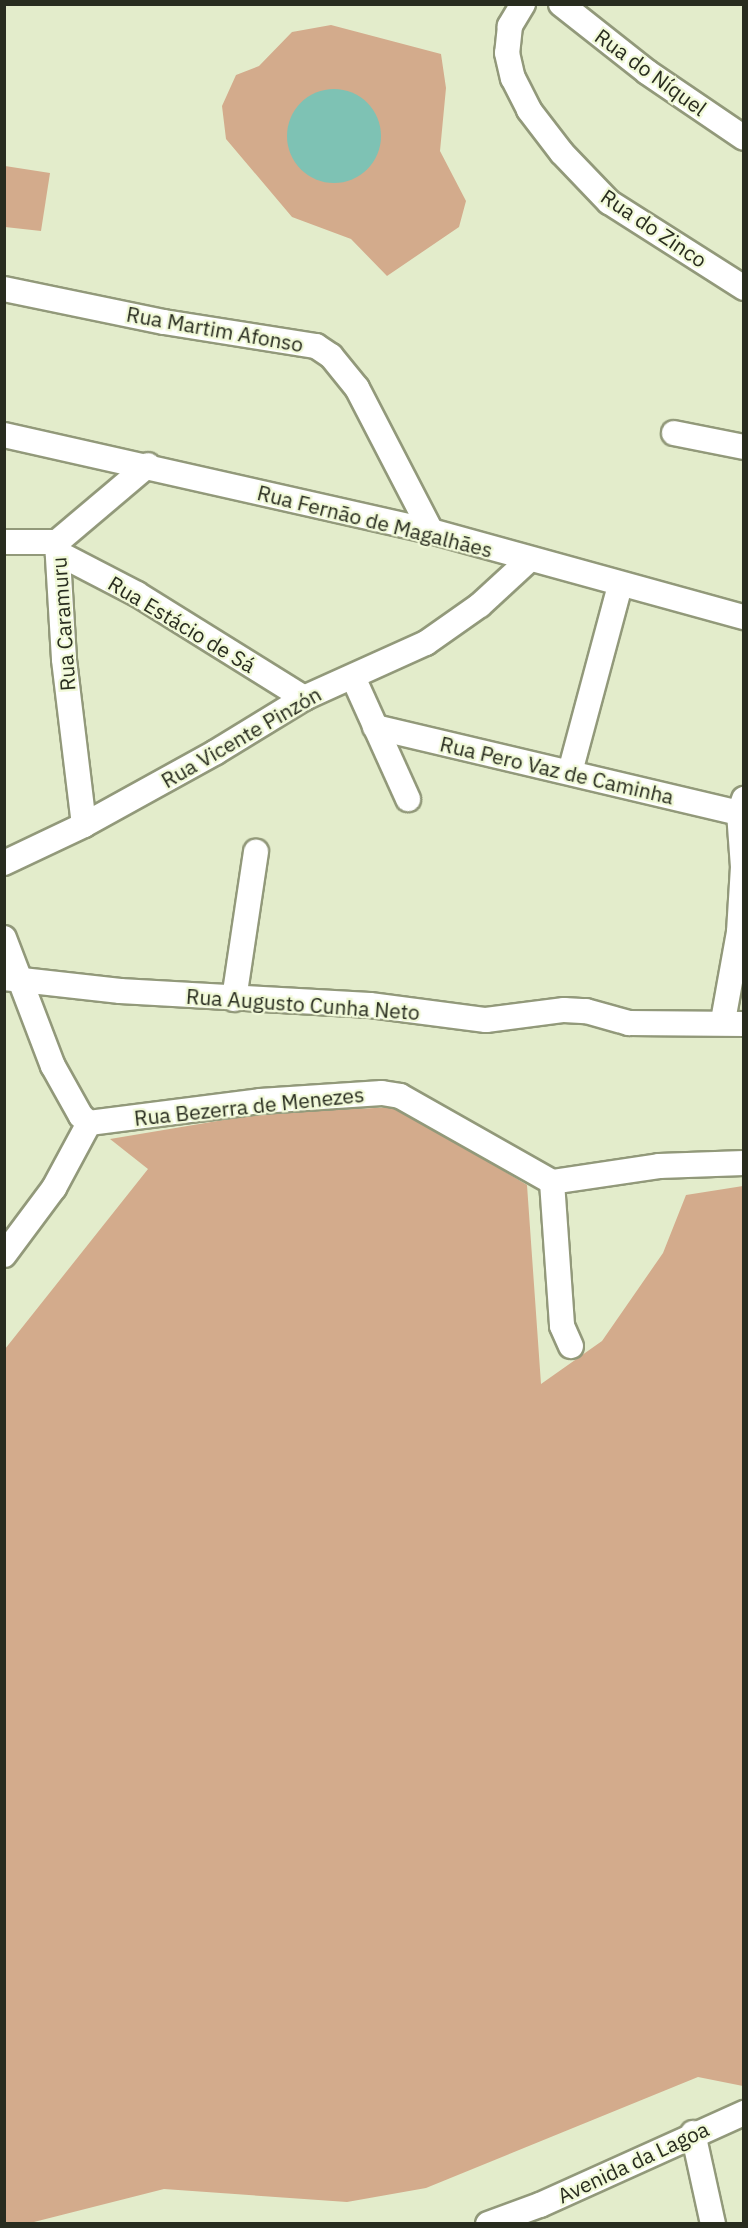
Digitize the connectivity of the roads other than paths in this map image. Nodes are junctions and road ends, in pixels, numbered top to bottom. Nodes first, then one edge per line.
1 (523, 4) edge
2 (561, 4) edge
3 (744, 138) edge
4 (4, 288) edge
5 (744, 288) edge
6 (674, 433) dead end
7 (4, 435) edge
8 (744, 447) edge
9 (148, 465) junction
10 (431, 531) junction
11 (4, 542) edge
12 (58, 547) junction
13 (530, 560) junction
14 (620, 585) junction
15 (744, 616) edge
16 (353, 677) junction
17 (304, 698) junction
18 (375, 727) junction
19 (570, 772) junction
20 (408, 799) dead end
21 (741, 806) edge
22 (84, 825) junction
23 (256, 852) dead end
24 (4, 863) edge
25 (4, 938) edge
26 (11, 979) edge
27 (234, 999) junction
28 (734, 1022) edge
29 (89, 1123) junction
30 (744, 1163) edge
31 (552, 1182) junction
32 (4, 1255) edge
33 (571, 1346) dead end
34 (744, 2113) edge
35 (693, 2133) junction
36 (542, 2214) edge
37 (488, 2223) edge
38 (713, 2223) edge

1 - 5 street, Rua do Zinco
2 - 3 street, Rua do Níquel
4 - 10 street, Rua Martim Afonso
6 - 8 street
7 - 9 street, Rua Fernão de Magalhães
9 - 10 street, Rua Fernão de Magalhães
9 - 12 street, Rua Caramuru
10 - 13 street, Rua Fernão de Magalhães
11 - 12 street
12 - 17 street, Rua Estácio de Sá
12 - 22 street, Rua Caramuru
13 - 14 street, Rua Fernão de Magalhães
13 - 16 street, Rua Vicente Pinzón
14 - 15 street, Rua Fernão de Magalhães
14 - 19 street
16 - 17 street, Rua Vicente Pinzón
16 - 18 street
17 - 22 street, Rua Vicente Pinzón
18 - 19 street, Rua Pero Vaz de Caminha
18 - 20 street
19 - 21 street, Rua Pero Vaz de Caminha
21 - 28 street
22 - 24 street, Rua Vicente Pinzón
23 - 27 street
25 - 26 street
26 - 27 street, Rua Augusto Cunha Neto
26 - 29 street
27 - 28 street, Rua Augusto Cunha Neto
29 - 31 street, Rua Bezerra de Menezes
29 - 32 street
30 - 31 street
31 - 33 street
34 - 35 street, Avenida da Lagoa
35 - 36 street, Avenida da Lagoa
35 - 38 street
36 - 37 street, Avenida da Lagoa

